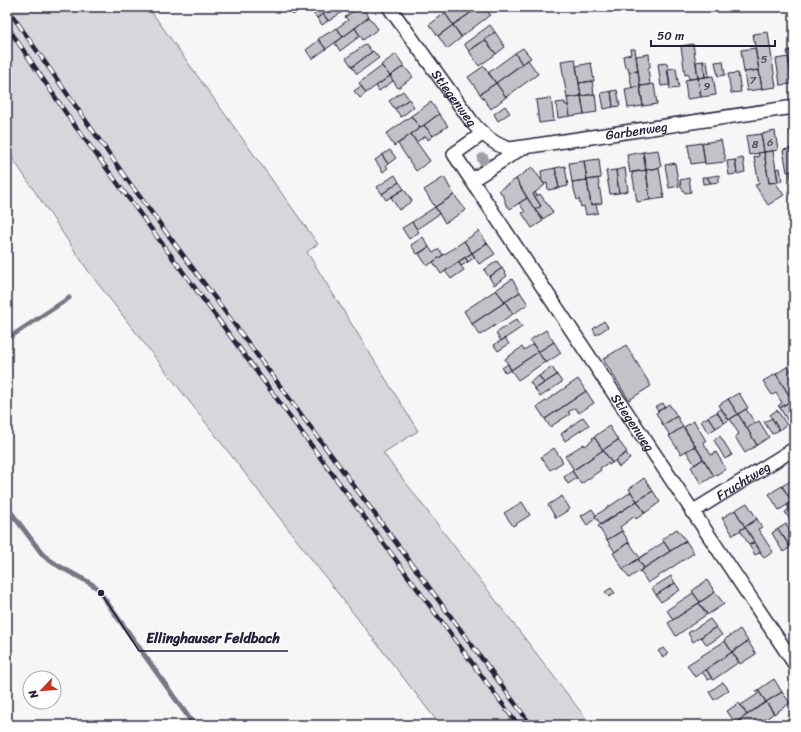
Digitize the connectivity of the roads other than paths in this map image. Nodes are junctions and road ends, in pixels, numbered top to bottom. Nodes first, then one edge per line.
1 (389, 7) edge
2 (794, 107) edge
3 (482, 134) junction
4 (521, 148) junction
5 (472, 180) junction
6 (794, 450) edge
7 (692, 512) junction
8 (794, 663) edge

1 - 3 street, Stiegenweg
2 - 4 street, Garbenweg
3 - 4 street, Garbenweg
3 - 5 street, Stiegenweg
4 - 5 street
5 - 7 street, Stiegenweg
6 - 7 street, Fruchtweg
7 - 8 street, Stiegenweg

